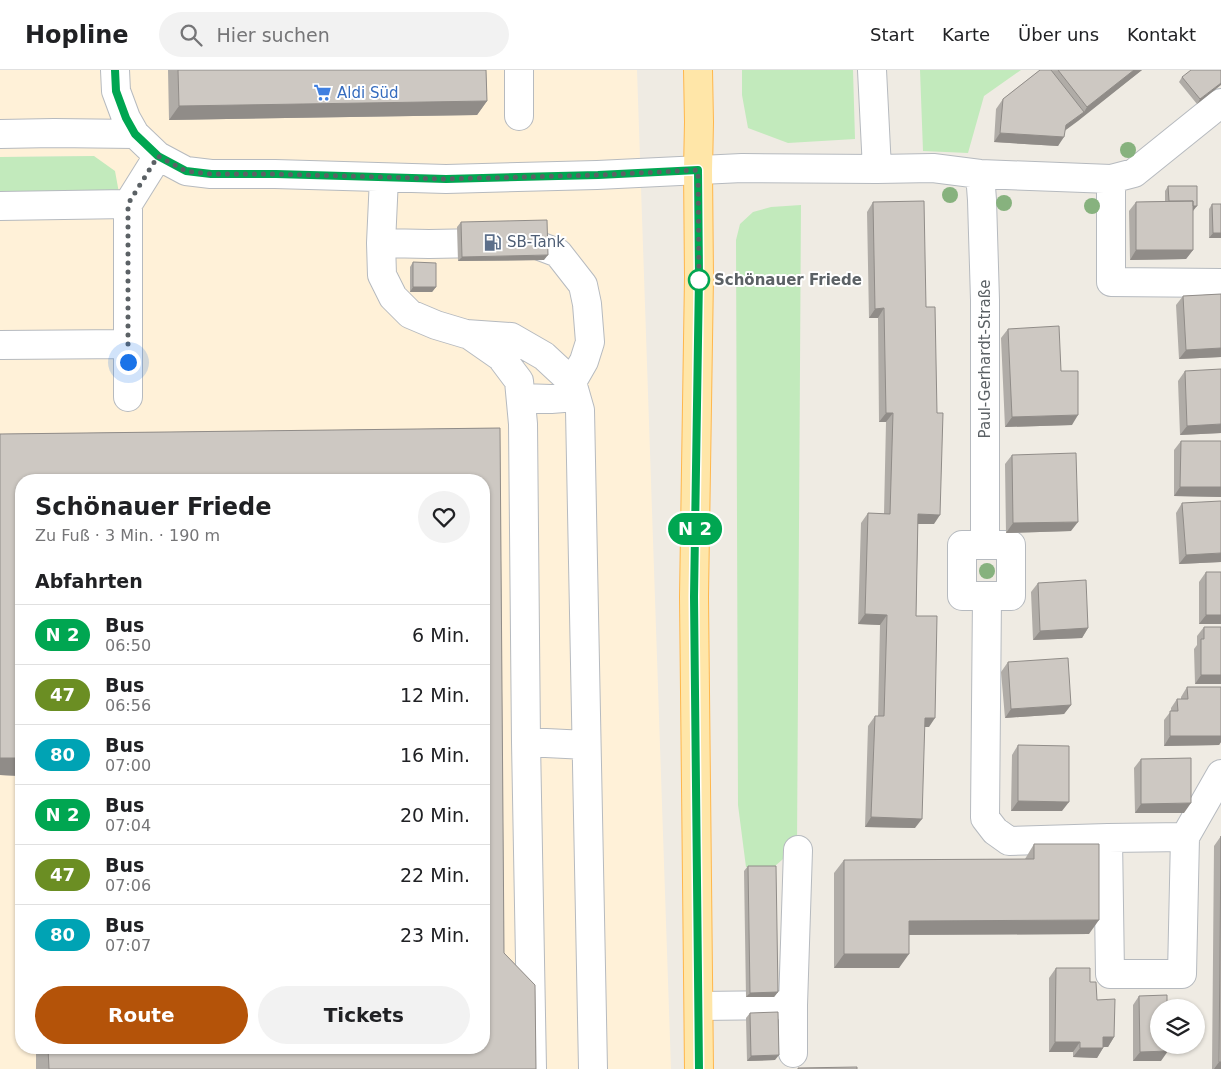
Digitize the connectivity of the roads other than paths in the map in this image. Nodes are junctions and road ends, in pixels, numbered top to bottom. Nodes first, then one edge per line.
1 (115, 70) edge
2 (519, 70) edge
3 (698, 70) edge
4 (872, 70) edge
5 (1221, 103) edge
6 (519, 116) dead end
7 (0, 134) edge
8 (135, 134) junction
9 (158, 156) junction
10 (877, 169) junction
11 (698, 170) junction
12 (980, 174) junction
13 (384, 178) junction
14 (1111, 179) junction
15 (128, 204) junction
16 (0, 206) edge
17 (381, 243) junction
18 (1221, 283) edge
19 (466, 334) junction
20 (128, 344) junction
21 (0, 345) edge
22 (574, 390) junction
23 (128, 397) dead end
24 (522, 411) junction
25 (985, 545) junction
26 (987, 596) junction
27 (526, 742) junction
28 (586, 745) junction
29 (1221, 774) edge
30 (1185, 837) junction
31 (1108, 838) junction
32 (798, 850) dead end
33 (793, 1005) junction
34 (699, 1006) junction
35 (793, 1053) dead end
36 (532, 1069) edge
37 (593, 1069) edge
38 (699, 1069) edge

1 - 8 street
2 - 6 street
3 - 11 main road
4 - 10 street
5 - 14 street
7 - 8 street
8 - 9 street
9 - 13 street
9 - 15 street
10 - 11 street
10 - 12 street
11 - 13 street
11 - 34 main road
12 - 14 street
12 - 25 street, Paul-Gerhardt-Straße
13 - 17 street
14 - 18 street
15 - 16 street
15 - 20 street
17 - 19 street
17 - 22 street
19 - 22 street
19 - 24 street
20 - 21 street
20 - 23 street
22 - 24 street
22 - 28 street
24 - 27 street
25 - 26 street
25 - 26 street
26 - 31 street
27 - 28 street
27 - 36 street
28 - 37 street
29 - 30 street
30 - 31 street
30 - 31 street
32 - 33 street
33 - 34 street
33 - 35 street
34 - 38 main road

